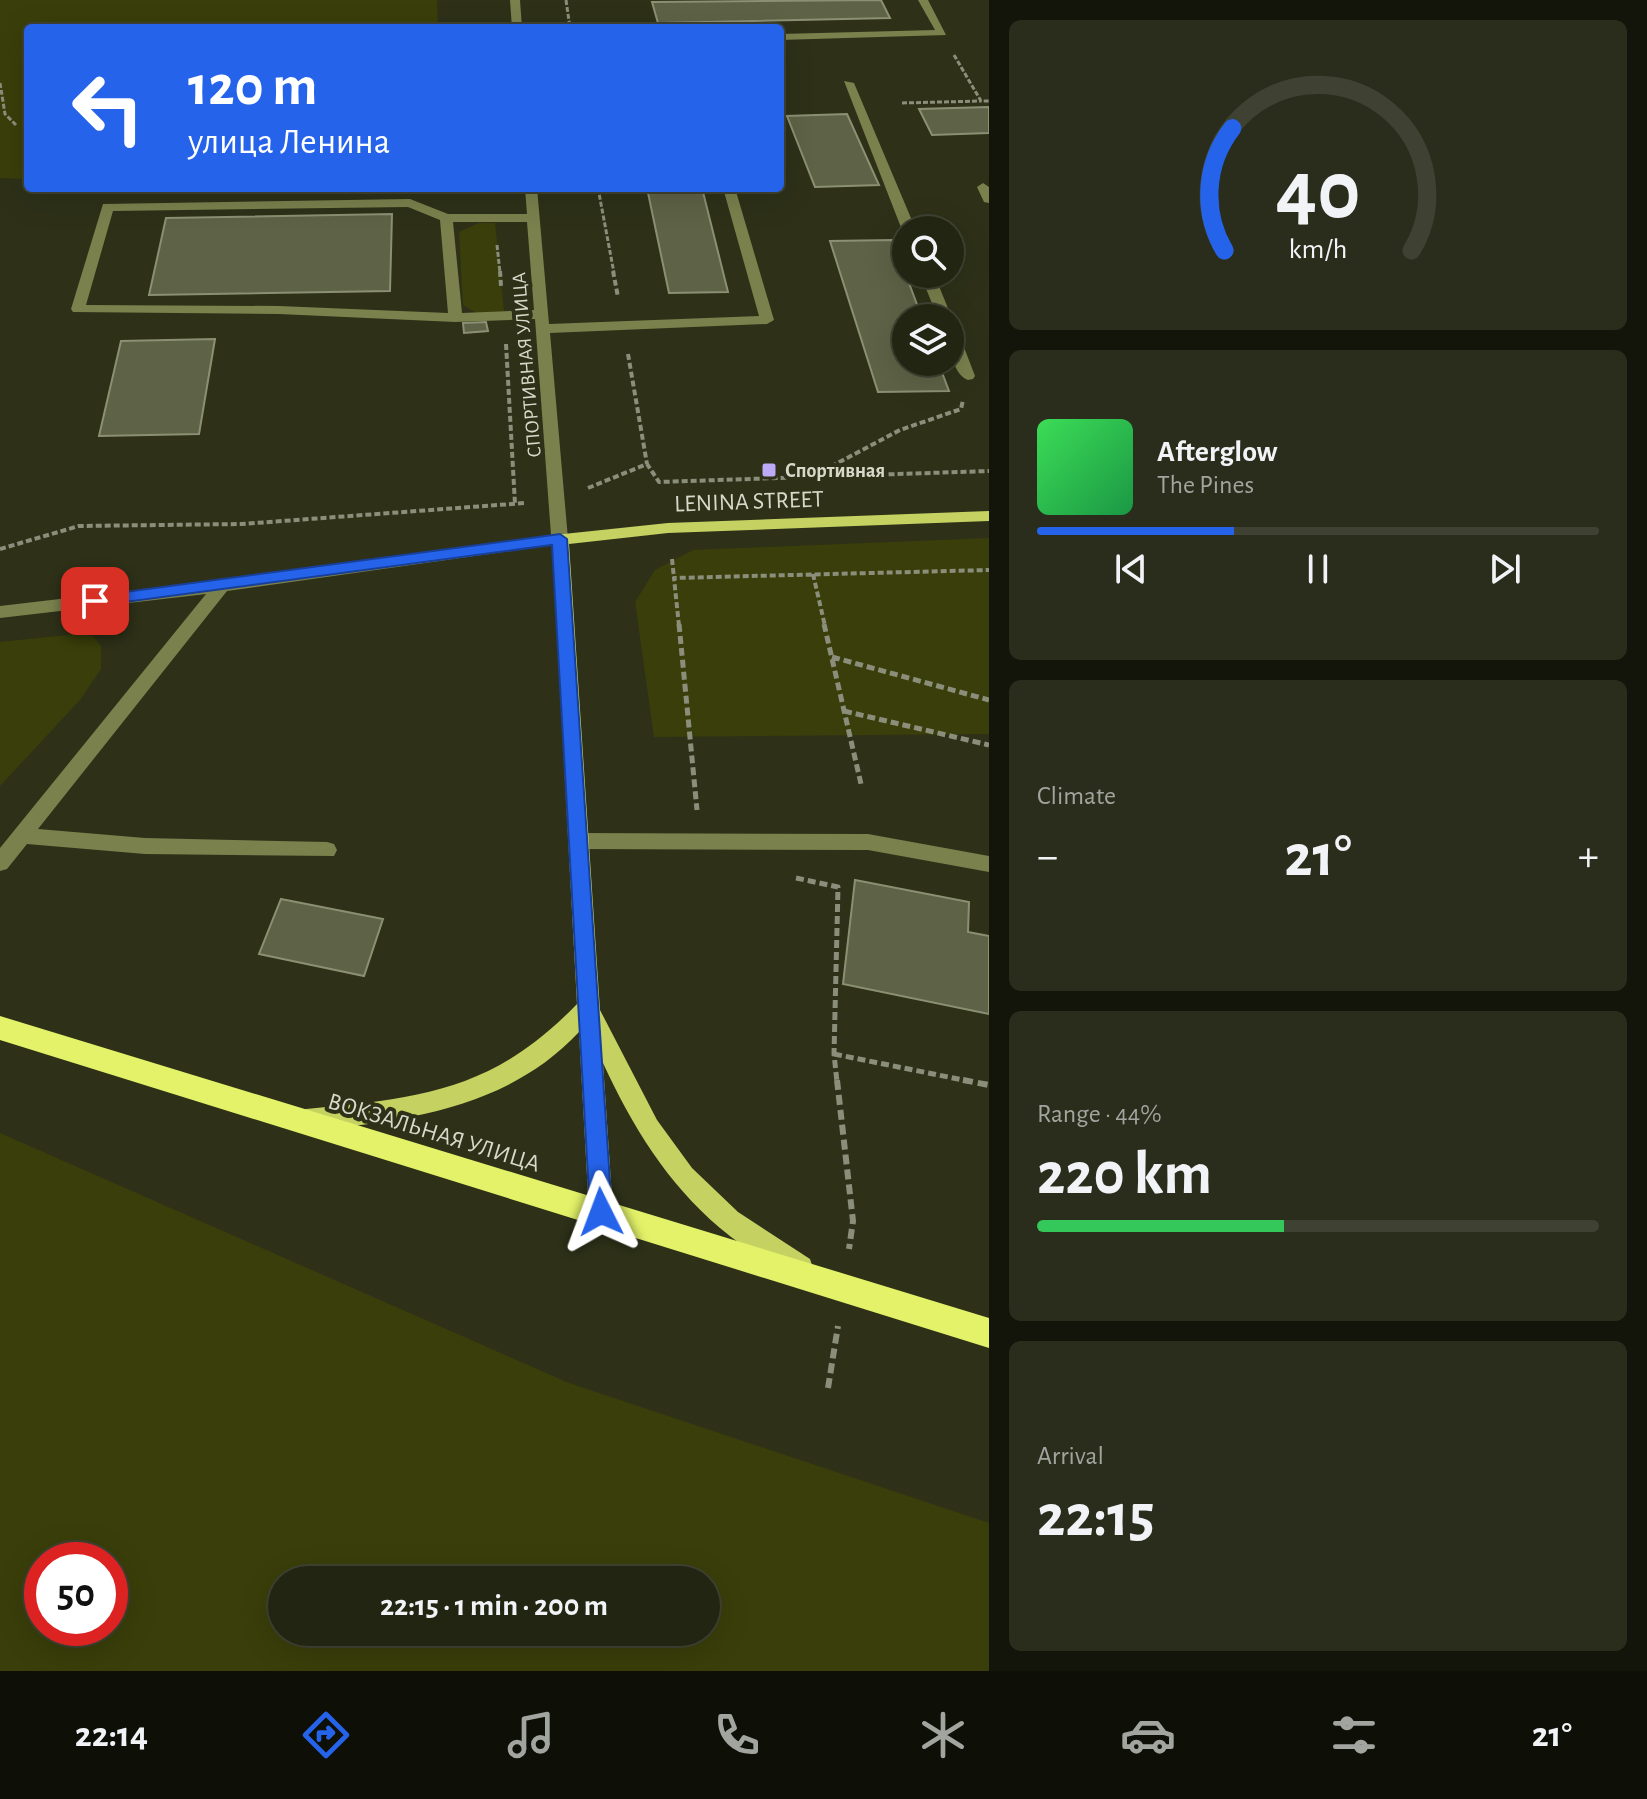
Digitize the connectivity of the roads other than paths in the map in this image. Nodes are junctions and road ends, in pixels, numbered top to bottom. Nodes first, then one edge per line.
1 (515, 0) edge
2 (923, 0) edge
3 (517, 24) edge
4 (784, 37) edge
5 (848, 83) dead end
6 (531, 192) edge
7 (730, 192) edge
8 (903, 216) edge
9 (446, 218) junction
10 (534, 218) junction
11 (455, 318) junction
12 (543, 322) junction
13 (964, 366) edge
14 (968, 376) road end
15 (989, 516) edge
16 (560, 539) junction
17 (222, 586) junction
18 (0, 612) edge
19 (21, 836) junction
20 (578, 841) junction
21 (327, 850) dead end
22 (0, 863) edge
23 (989, 864) edge
24 (589, 1007) junction
25 (0, 1028) edge
26 (292, 1121) junction
27 (601, 1212) junction
28 (816, 1278) junction
29 (989, 1333) edge

1 - 3 street
2 - 4 street
5 - 8 street
6 - 10 street, СПОРТИВНАЯ УЛИЦА
7 - 12 street
9 - 10 street
9 - 11 street
9 - 11 street
10 - 12 street, СПОРТИВНАЯ УЛИЦА
11 - 12 street
12 - 16 street, СПОРТИВНАЯ УЛИЦА
13 - 14 street
15 - 16 main road, LENINA STREET
16 - 17 street
16 - 20 main road
17 - 18 street
17 - 19 street
19 - 21 street
19 - 22 street
20 - 23 street
20 - 24 main road
24 - 26 main road
24 - 27 main road
24 - 28 main road
25 - 26 highway, ВОКЗАЛЬНАЯ УЛИЦА
26 - 27 highway, ВОКЗАЛЬНАЯ УЛИЦА
27 - 28 highway, ВОКЗАЛЬНАЯ УЛИЦА
28 - 29 highway, ВОКЗАЛЬНАЯ УЛИЦА

